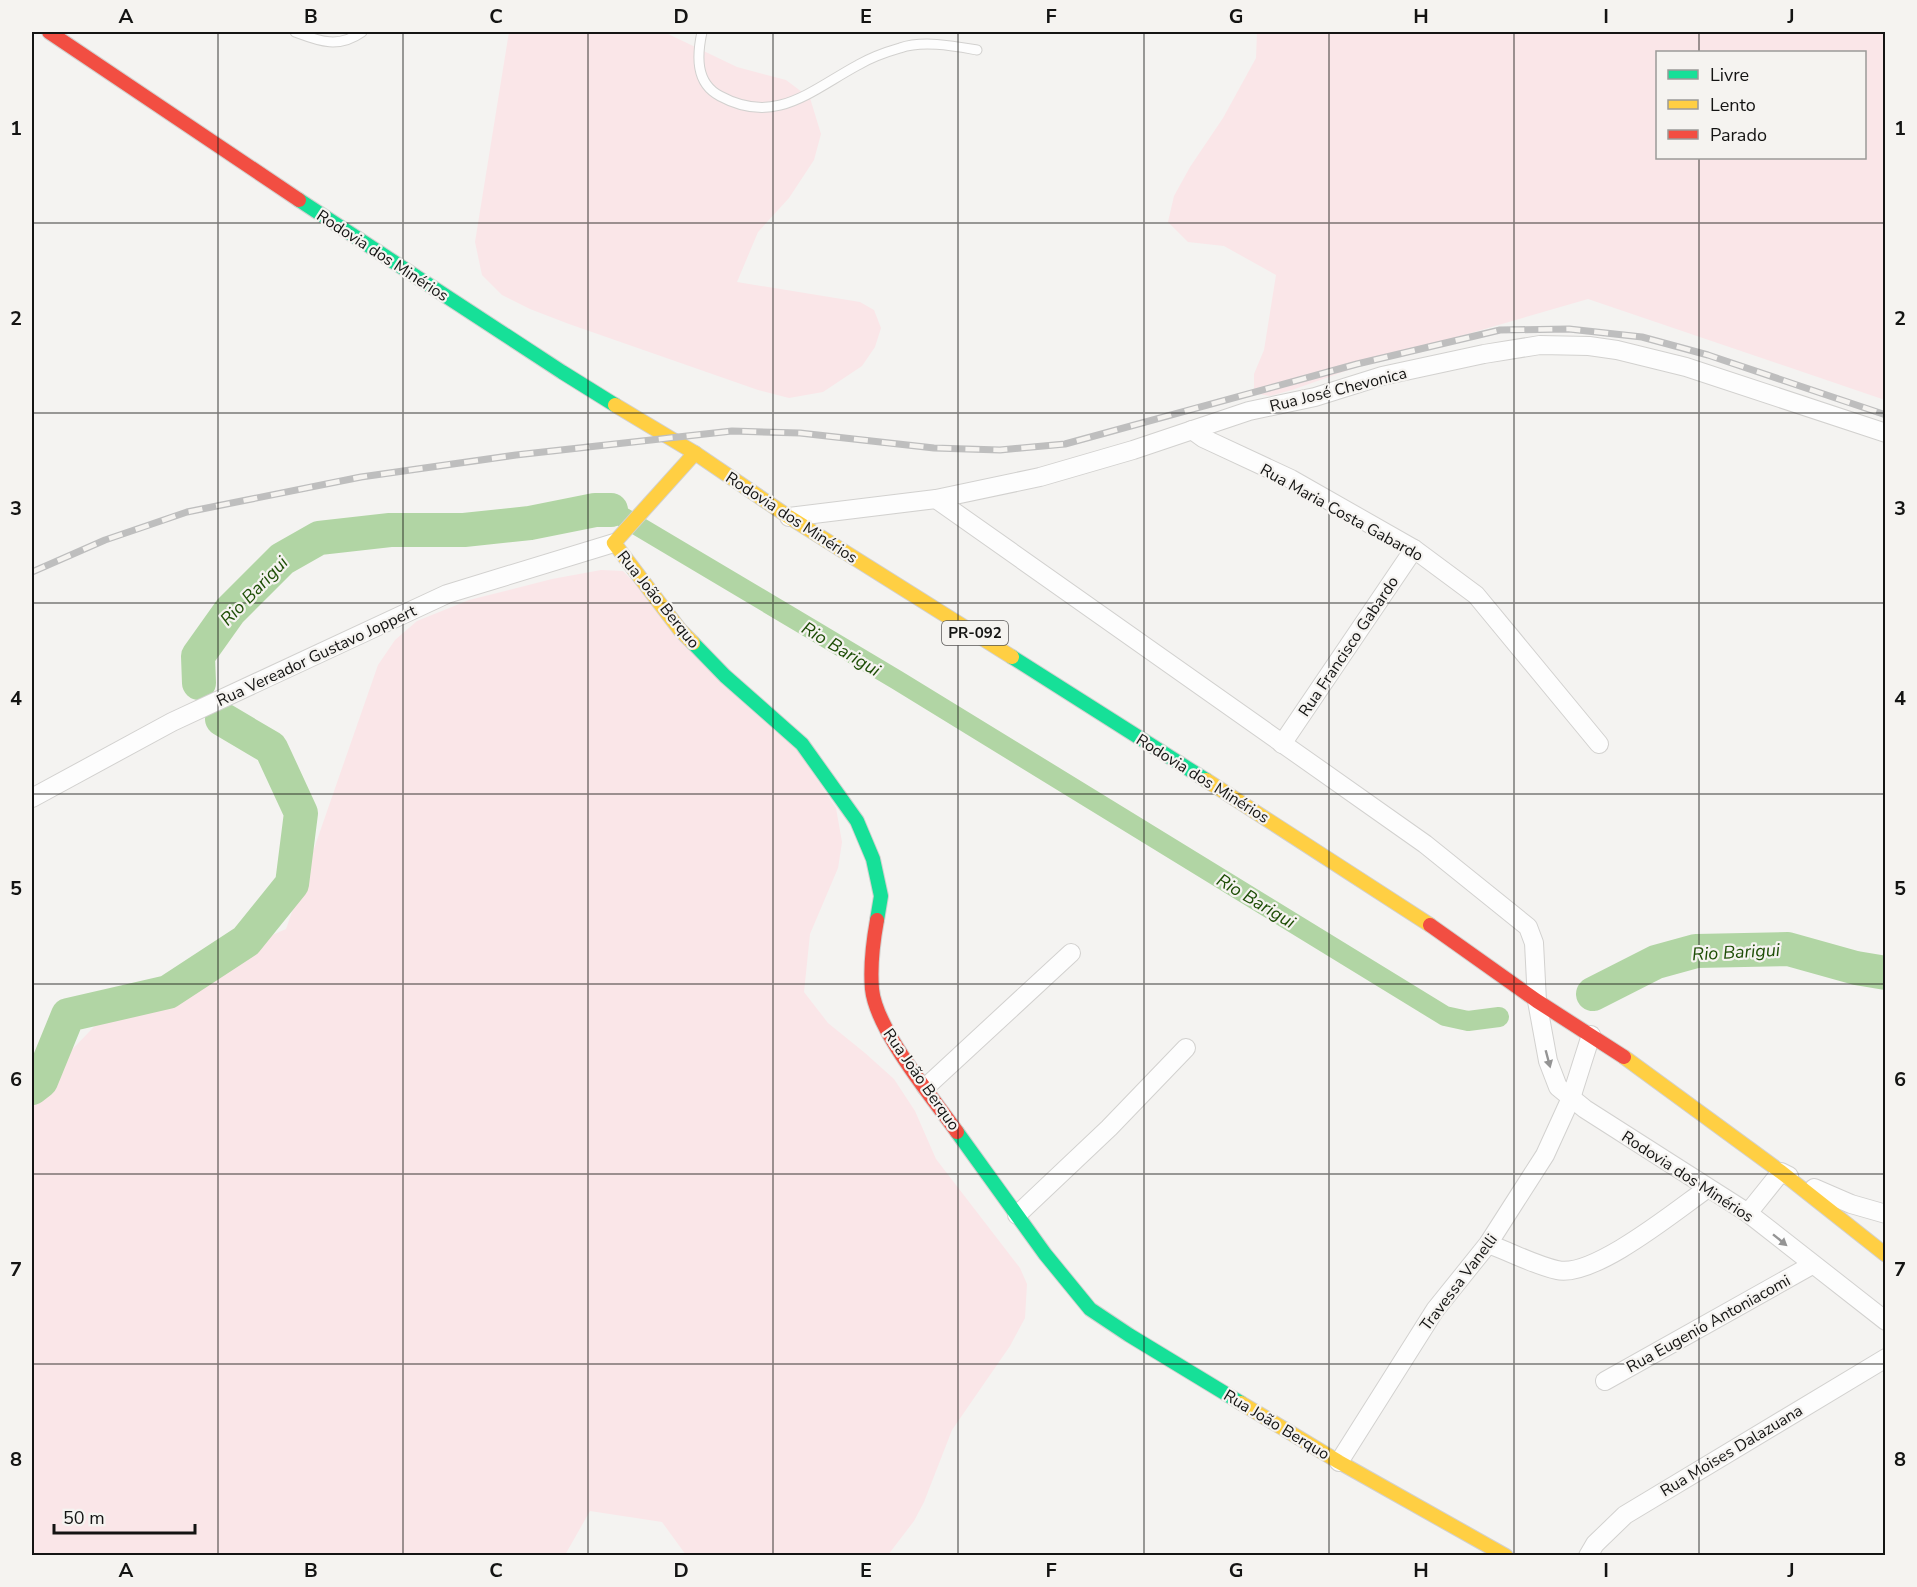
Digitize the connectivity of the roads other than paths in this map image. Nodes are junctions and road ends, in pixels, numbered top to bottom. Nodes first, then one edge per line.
1 (49, 32) edge
2 (295, 32) edge
3 (362, 32) edge
4 (702, 32) edge
5 (977, 50) dead end
6 (1192, 430) junction
7 (1886, 433) edge
8 (695, 453) junction
9 (936, 499) junction
10 (789, 517) junction
11 (614, 543) junction
12 (1414, 549) junction
13 (1282, 744) junction
14 (1599, 744) dead end
15 (32, 798) edge
16 (1071, 953) dead end
17 (1537, 1001) junction
18 (1591, 1035) junction
19 (1186, 1048) dead end
20 (926, 1087) junction
21 (1571, 1098) junction
22 (1781, 1172) junction
23 (1708, 1188) junction
24 (1748, 1213) junction
25 (1886, 1214) edge
26 (1017, 1215) junction
27 (1488, 1244) junction
28 (1886, 1255) edge
29 (1812, 1265) junction
30 (1886, 1321) edge
31 (1886, 1358) edge
32 (1605, 1381) dead end
33 (1340, 1462) junction
34 (1506, 1556) edge
35 (1588, 1556) edge

1 - 8 main road, Rodovia dos Minérios / PR-092
2 - 3 lane
4 - 5 lane
6 - 7 street, Rua José Chevonica
6 - 9 street, Rua José Chevonica
6 - 12 street, Rua Maria Costa Gabardo
8 - 10 main road, Rodovia dos Minérios / PR-092
8 - 11 main road, Rua João Berquo
9 - 10 street, Rua José Chevonica
9 - 13 street
10 - 17 main road, Rodovia dos Minérios / PR-092
11 - 15 street, Rua Vereador Gustavo Joppert
11 - 20 main road, Rua João Berquo
12 - 13 street, Rua Francisco Gabardo
12 - 14 street, Rua Maria Costa Gabardo
13 - 17 street
16 - 20 street
17 - 18 main road, Rodovia dos Minérios / PR-092
17 -> 21 street, Rodovia dos Minérios
18 - 21 street, Travessa Vanelli
18 - 22 main road, Rodovia dos Minérios / PR-092
19 - 26 street
20 - 26 main road, Rua João Berquo
21 - 23 street, Rodovia dos Minérios
21 - 27 street, Travessa Vanelli
22 - 24 street
22 - 25 street
22 - 28 main road, Rodovia dos Minérios / PR-092
23 - 24 street, Rodovia dos Minérios
23 - 27 street
24 -> 29 street, Rodovia dos Minérios
26 - 33 main road, Rua João Berquo
27 - 33 street, Travessa Vanelli
29 - 30 street, Rodovia dos Minérios
29 - 32 street, Rua Eugenio Antoniacomi
31 - 35 street, Rua Moises Dalazuana
33 - 34 main road, Rua João Berquo

